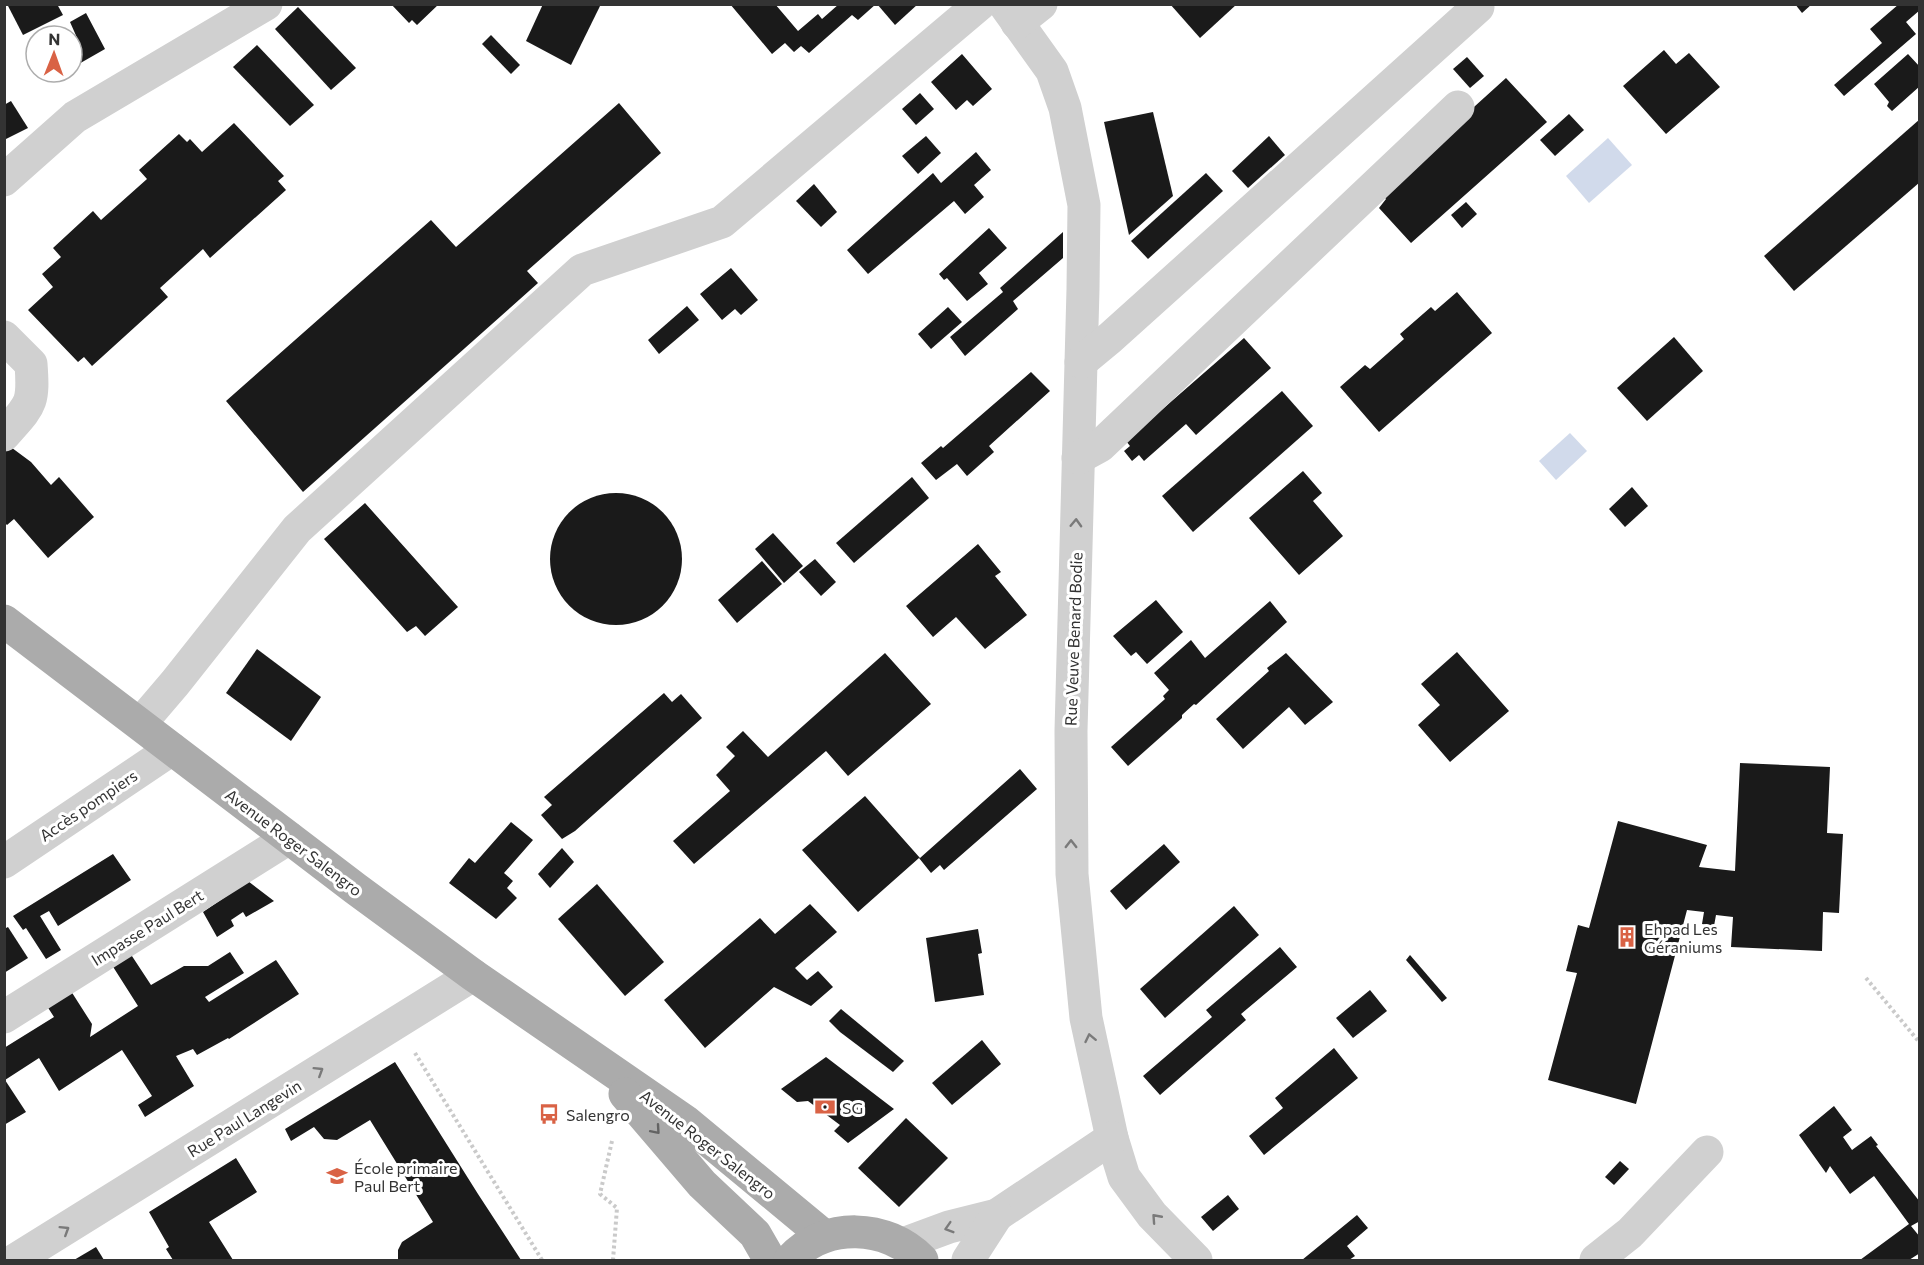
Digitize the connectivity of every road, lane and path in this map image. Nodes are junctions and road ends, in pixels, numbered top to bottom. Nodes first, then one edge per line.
1 (266, 4) edge
2 (980, 4) edge
3 (1478, 7) dead end
4 (1025, 9) edge
5 (1458, 107) dead end
6 (4, 180) edge
7 (4, 338) edge
8 (1081, 362) junction
9 (4, 435) edge
10 (1078, 458) junction
11 (4, 621) edge
12 (140, 724) junction
13 (172, 748) junction
14 (289, 838) junction
15 (4, 862) edge
16 (473, 975) junction
17 (1866, 978) dead end
18 (4, 1017) edge
19 (1920, 1043) edge
20 (411, 1047) dead end
21 (590, 1054) junction
22 (1112, 1138) junction
23 (612, 1141) dead end
24 (1707, 1152) dead end
25 (997, 1215) junction
26 (824, 1236) junction
27 (913, 1252) edge
28 (15, 1260) edge
29 (542, 1260) edge
30 (614, 1260) edge
31 (770, 1260) edge
32 (790, 1260) edge
33 (968, 1260) edge
34 (1196, 1260) edge
35 (1596, 1260) edge

1 - 6 street
2 - 12 street
3 - 8 street
4 - 8 street, Rue Veuve Benard Bodie
5 - 10 street
7 - 9 street
8 - 10 street, Rue Veuve Benard Bodie
22 -> 10 street, Rue Veuve Benard Bodie
11 - 12 main road, Avenue Roger Salengro
12 - 13 main road, Avenue Roger Salengro
13 - 14 main road, Avenue Roger Salengro
13 - 15 street, Accès pompiers
14 - 16 main road, Avenue Roger Salengro
14 - 18 street, Impasse Paul Bert
16 - 21 main road, Avenue Roger Salengro
28 -> 16 street, Rue Paul Langevin
17 - 19 path
20 - 29 path
21 - 26 main road, Avenue Roger Salengro
21 -> 31 main road, Avenue Roger Salengro
22 - 25 street
34 -> 22 street, Rue Veuve Benard Bodie
23 - 30 path
24 - 35 street
25 -> 27 street
25 - 33 street
26 - 27 main road
26 - 32 main road

